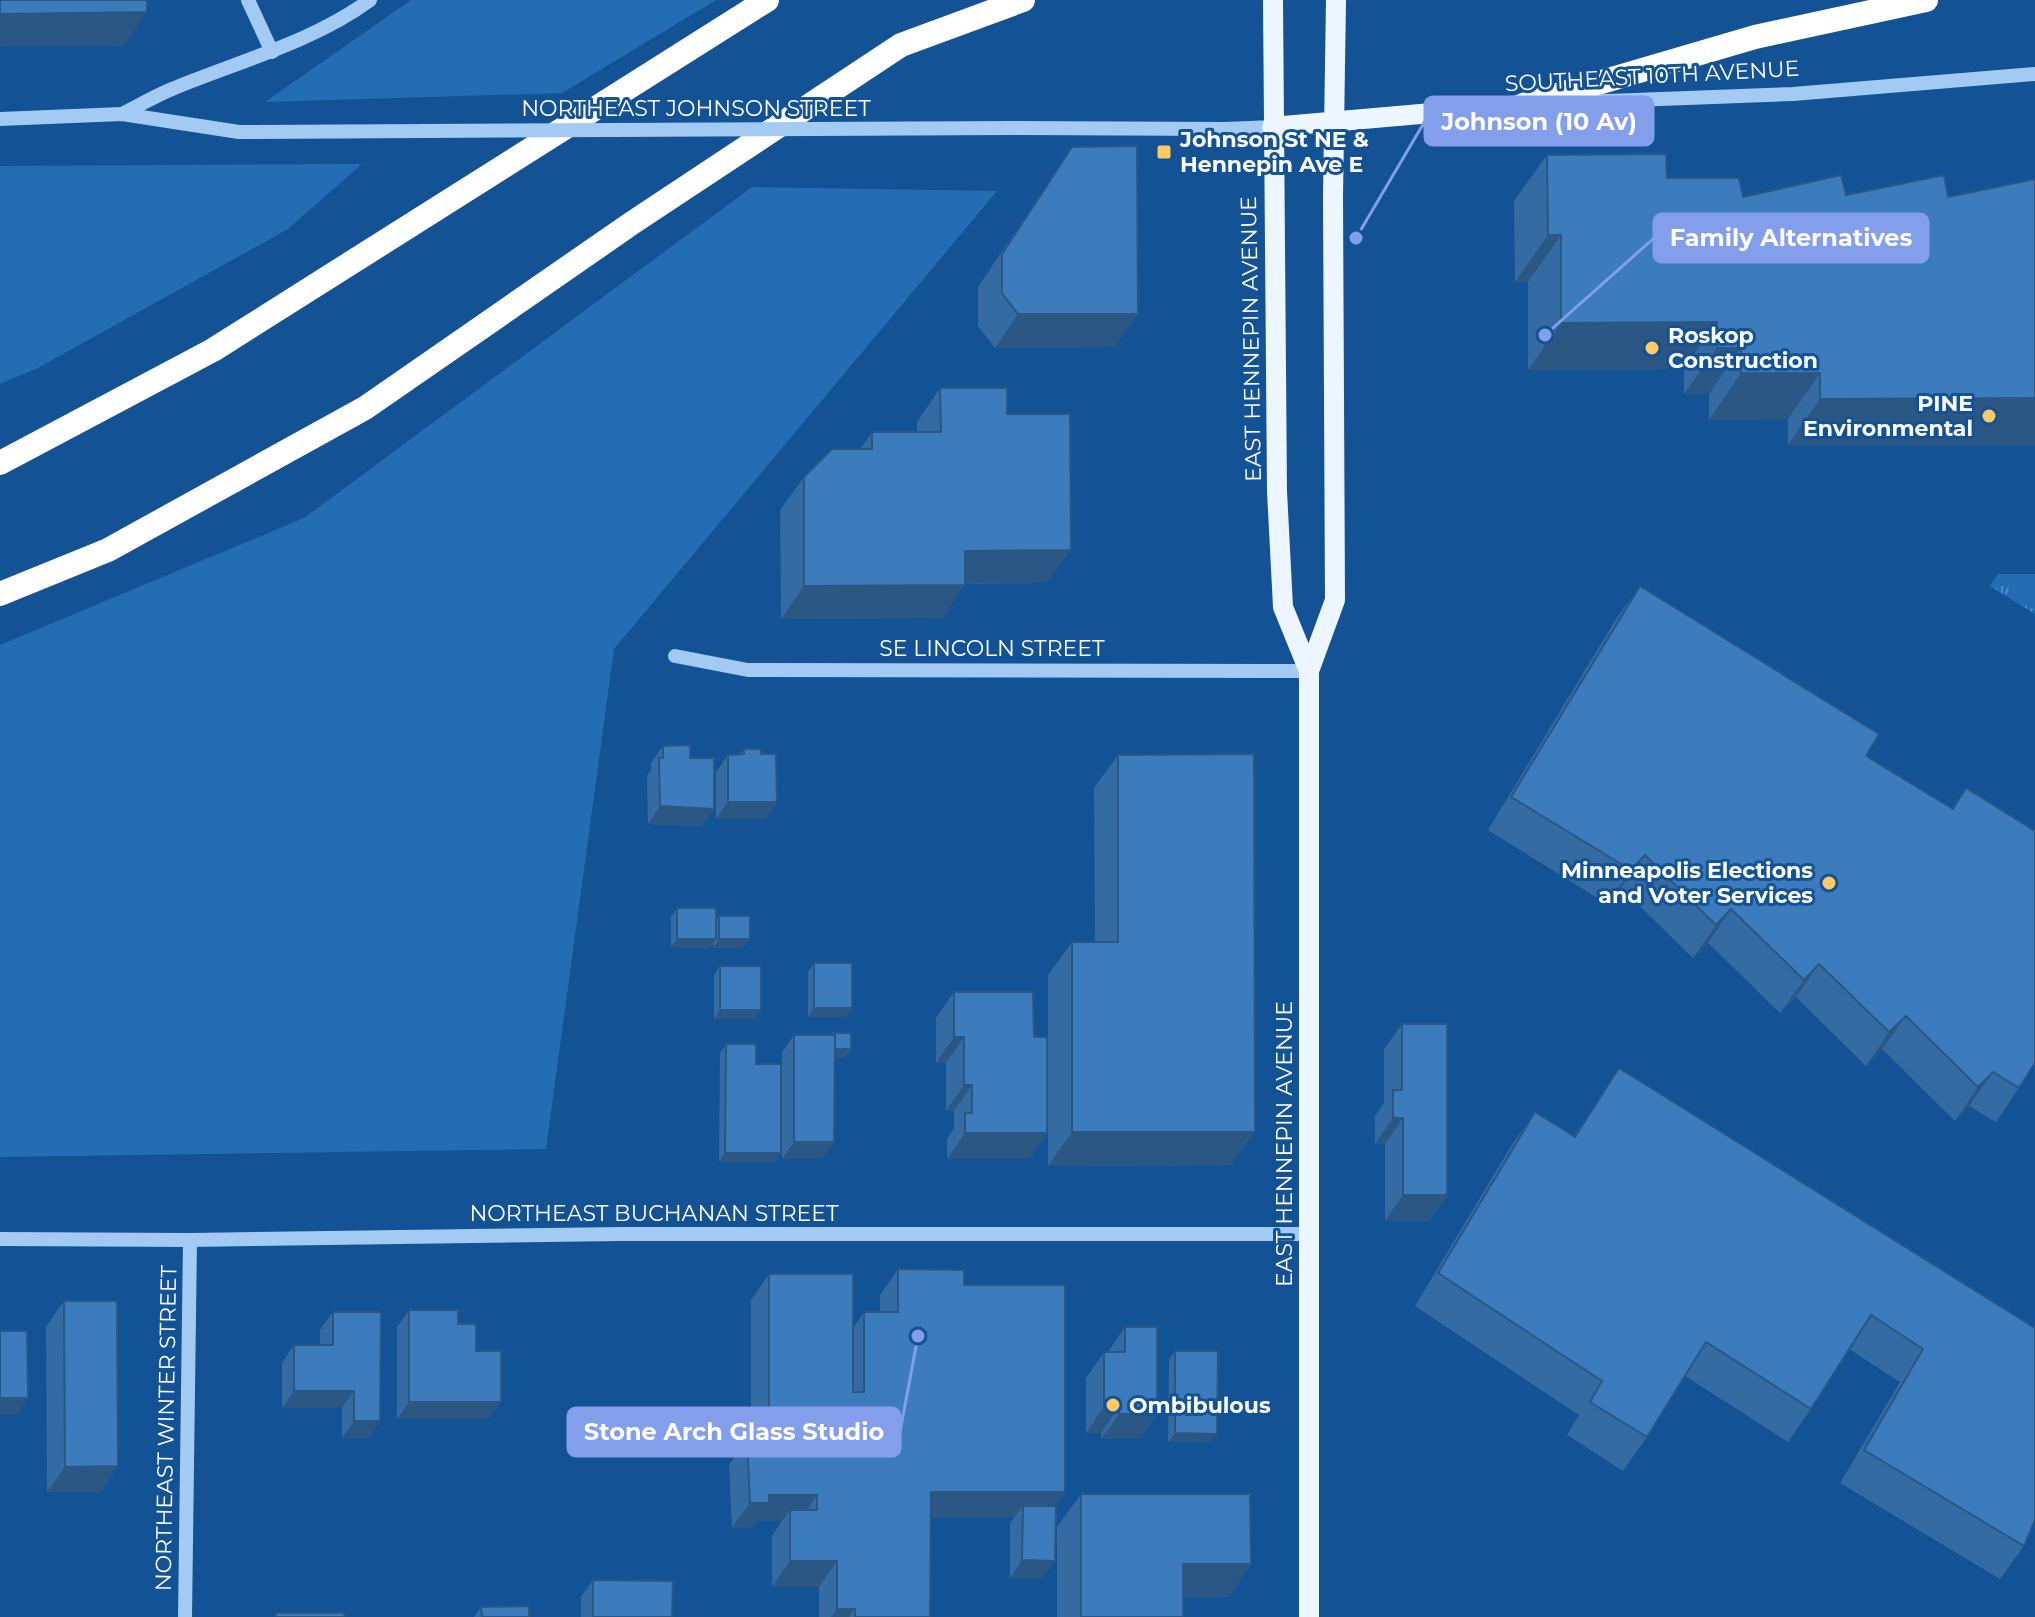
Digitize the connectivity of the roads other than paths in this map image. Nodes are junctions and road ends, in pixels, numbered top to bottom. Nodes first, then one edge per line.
1 (248, 0) edge
2 (370, 0) edge
3 (767, 0) edge
4 (1023, 0) edge
5 (1336, 0) edge
6 (1926, 0) edge
7 (1273, 1) edge
8 (272, 52) junction
9 (2035, 74) edge
10 (1523, 105) junction
11 (122, 114) junction
12 (0, 119) edge
13 (1333, 120) junction
14 (1272, 127) junction
15 (0, 463) edge
16 (0, 594) edge
17 (675, 656) dead end
18 (1309, 671) junction
19 (1309, 1234) junction
20 (0, 1239) edge
21 (190, 1240) junction
22 (185, 1617) edge
23 (1309, 1617) edge

1 - 8 street
2 - 8 street, NORTHEAST JOHNSON STREET
3 - 15 highway
4 - 16 highway
5 - 13 main road, EAST HENNEPIN AVENUE
6 - 10 highway
7 - 14 main road, EAST HENNEPIN AVENUE
8 - 11 street, NORTHEAST JOHNSON STREET
9 - 10 street, SOUTHEAST 10TH AVENUE
10 - 13 main road, SOUTHEAST 10TH AVENUE
11 - 12 street, NORTHEAST JOHNSON STREET
11 - 14 street, NORTHEAST JOHNSON STREET, bridge
13 - 14 main road, SOUTHEAST 10TH AVENUE
13 - 18 main road, EAST HENNEPIN AVENUE
14 - 18 main road, EAST HENNEPIN AVENUE
17 - 18 street, SE LINCOLN STREET
18 - 19 main road, EAST HENNEPIN AVENUE
19 - 21 street, NORTHEAST BUCHANAN STREET
19 - 23 main road, EAST HENNEPIN AVENUE
20 - 21 street, NORTHEAST BUCHANAN STREET
21 - 22 street, NORTHEAST WINTER STREET

